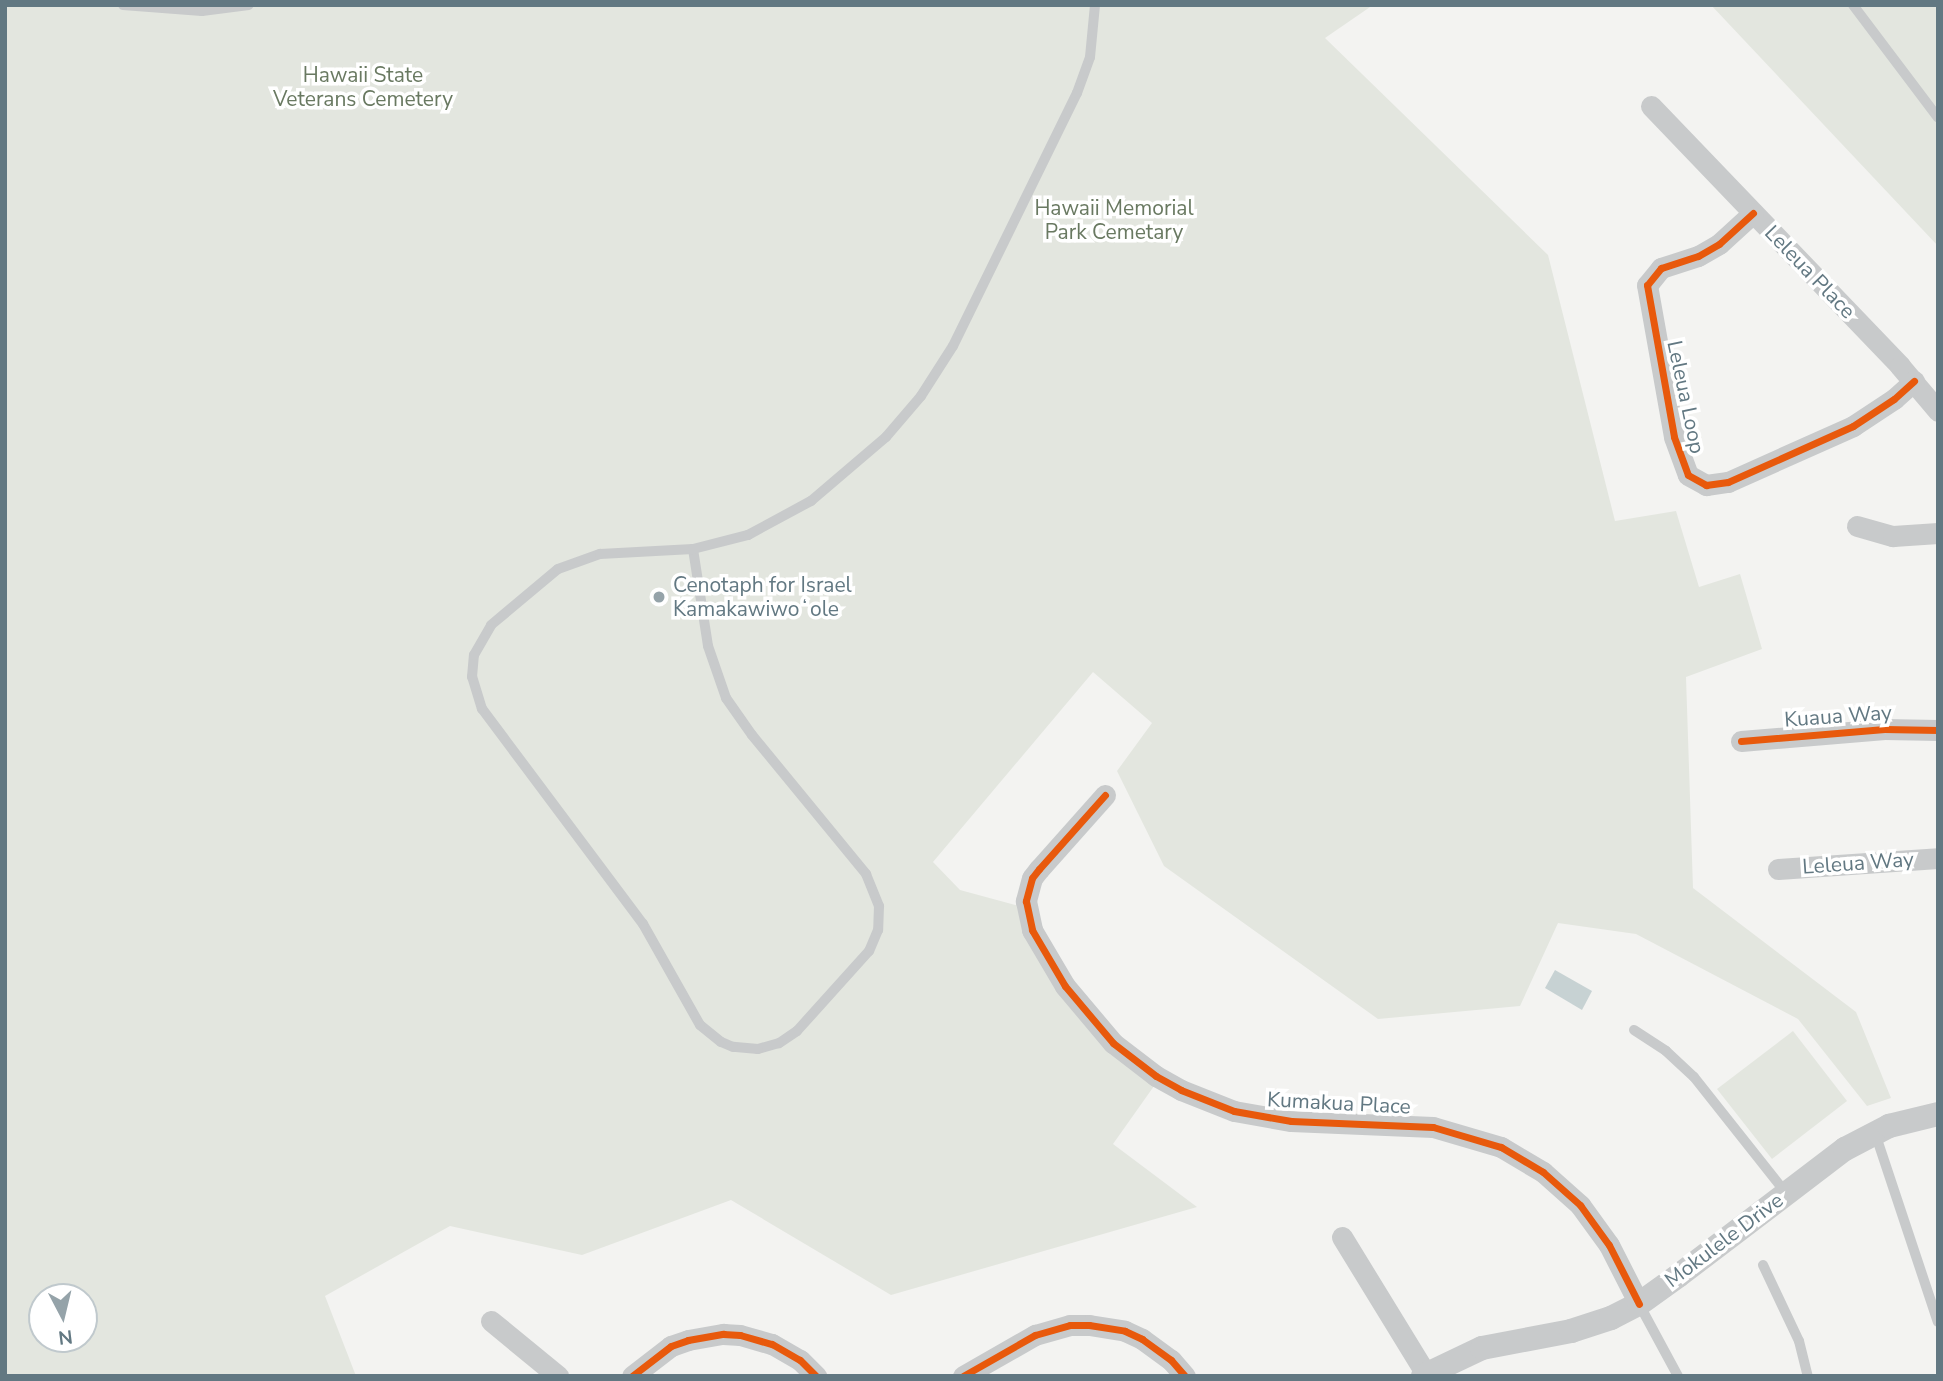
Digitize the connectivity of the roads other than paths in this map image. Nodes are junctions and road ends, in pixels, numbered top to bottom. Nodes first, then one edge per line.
1 (123, 5) edge
2 (249, 5) edge
3 (1095, 5) edge
4 (1853, 5) edge
5 (1651, 107) dead end
6 (1938, 118) edge
7 (1753, 213) junction
8 (1914, 381) junction
9 (1938, 411) edge
10 (1857, 526) dead end
11 (1938, 533) edge
12 (693, 550) junction
13 (1938, 730) edge
14 (1741, 741) dead end
15 (1105, 795) dead end
16 (1938, 858) edge
17 (1778, 869) dead end
18 (1634, 1030) dead end
19 (1938, 1114) edge
20 (1874, 1133) junction
21 (1786, 1193) junction
22 (1342, 1237) dead end
23 (1763, 1265) dead end
24 (1639, 1304) junction
25 (491, 1321) dead end
26 (1938, 1322) edge
27 (1424, 1375) edge
28 (558, 1376) edge
29 (632, 1376) edge
30 (816, 1376) edge
31 (963, 1376) edge
32 (1185, 1376) edge
33 (1678, 1376) edge
34 (1808, 1376) edge

1 - 2 lane
3 - 12 lane
4 - 6 lane
5 - 7 street, Leleua Place
7 - 8 street, Leleua Place
7 - 8 street, Leleua Loop
8 - 9 street, Leleua Place
10 - 11 street
12 - 12 lane
13 - 14 street, Kuaua Way
15 - 24 street, Kumakua Place
16 - 17 street, Leleua Way
18 - 21 lane
19 - 20 street, Mokulele Drive
20 - 21 street, Mokulele Drive
20 - 26 lane
21 - 24 street, Mokulele Drive
22 - 27 street
23 - 34 lane
24 - 27 street, Mokulele Drive
24 - 33 lane
25 - 28 street
29 - 30 street
31 - 32 street

